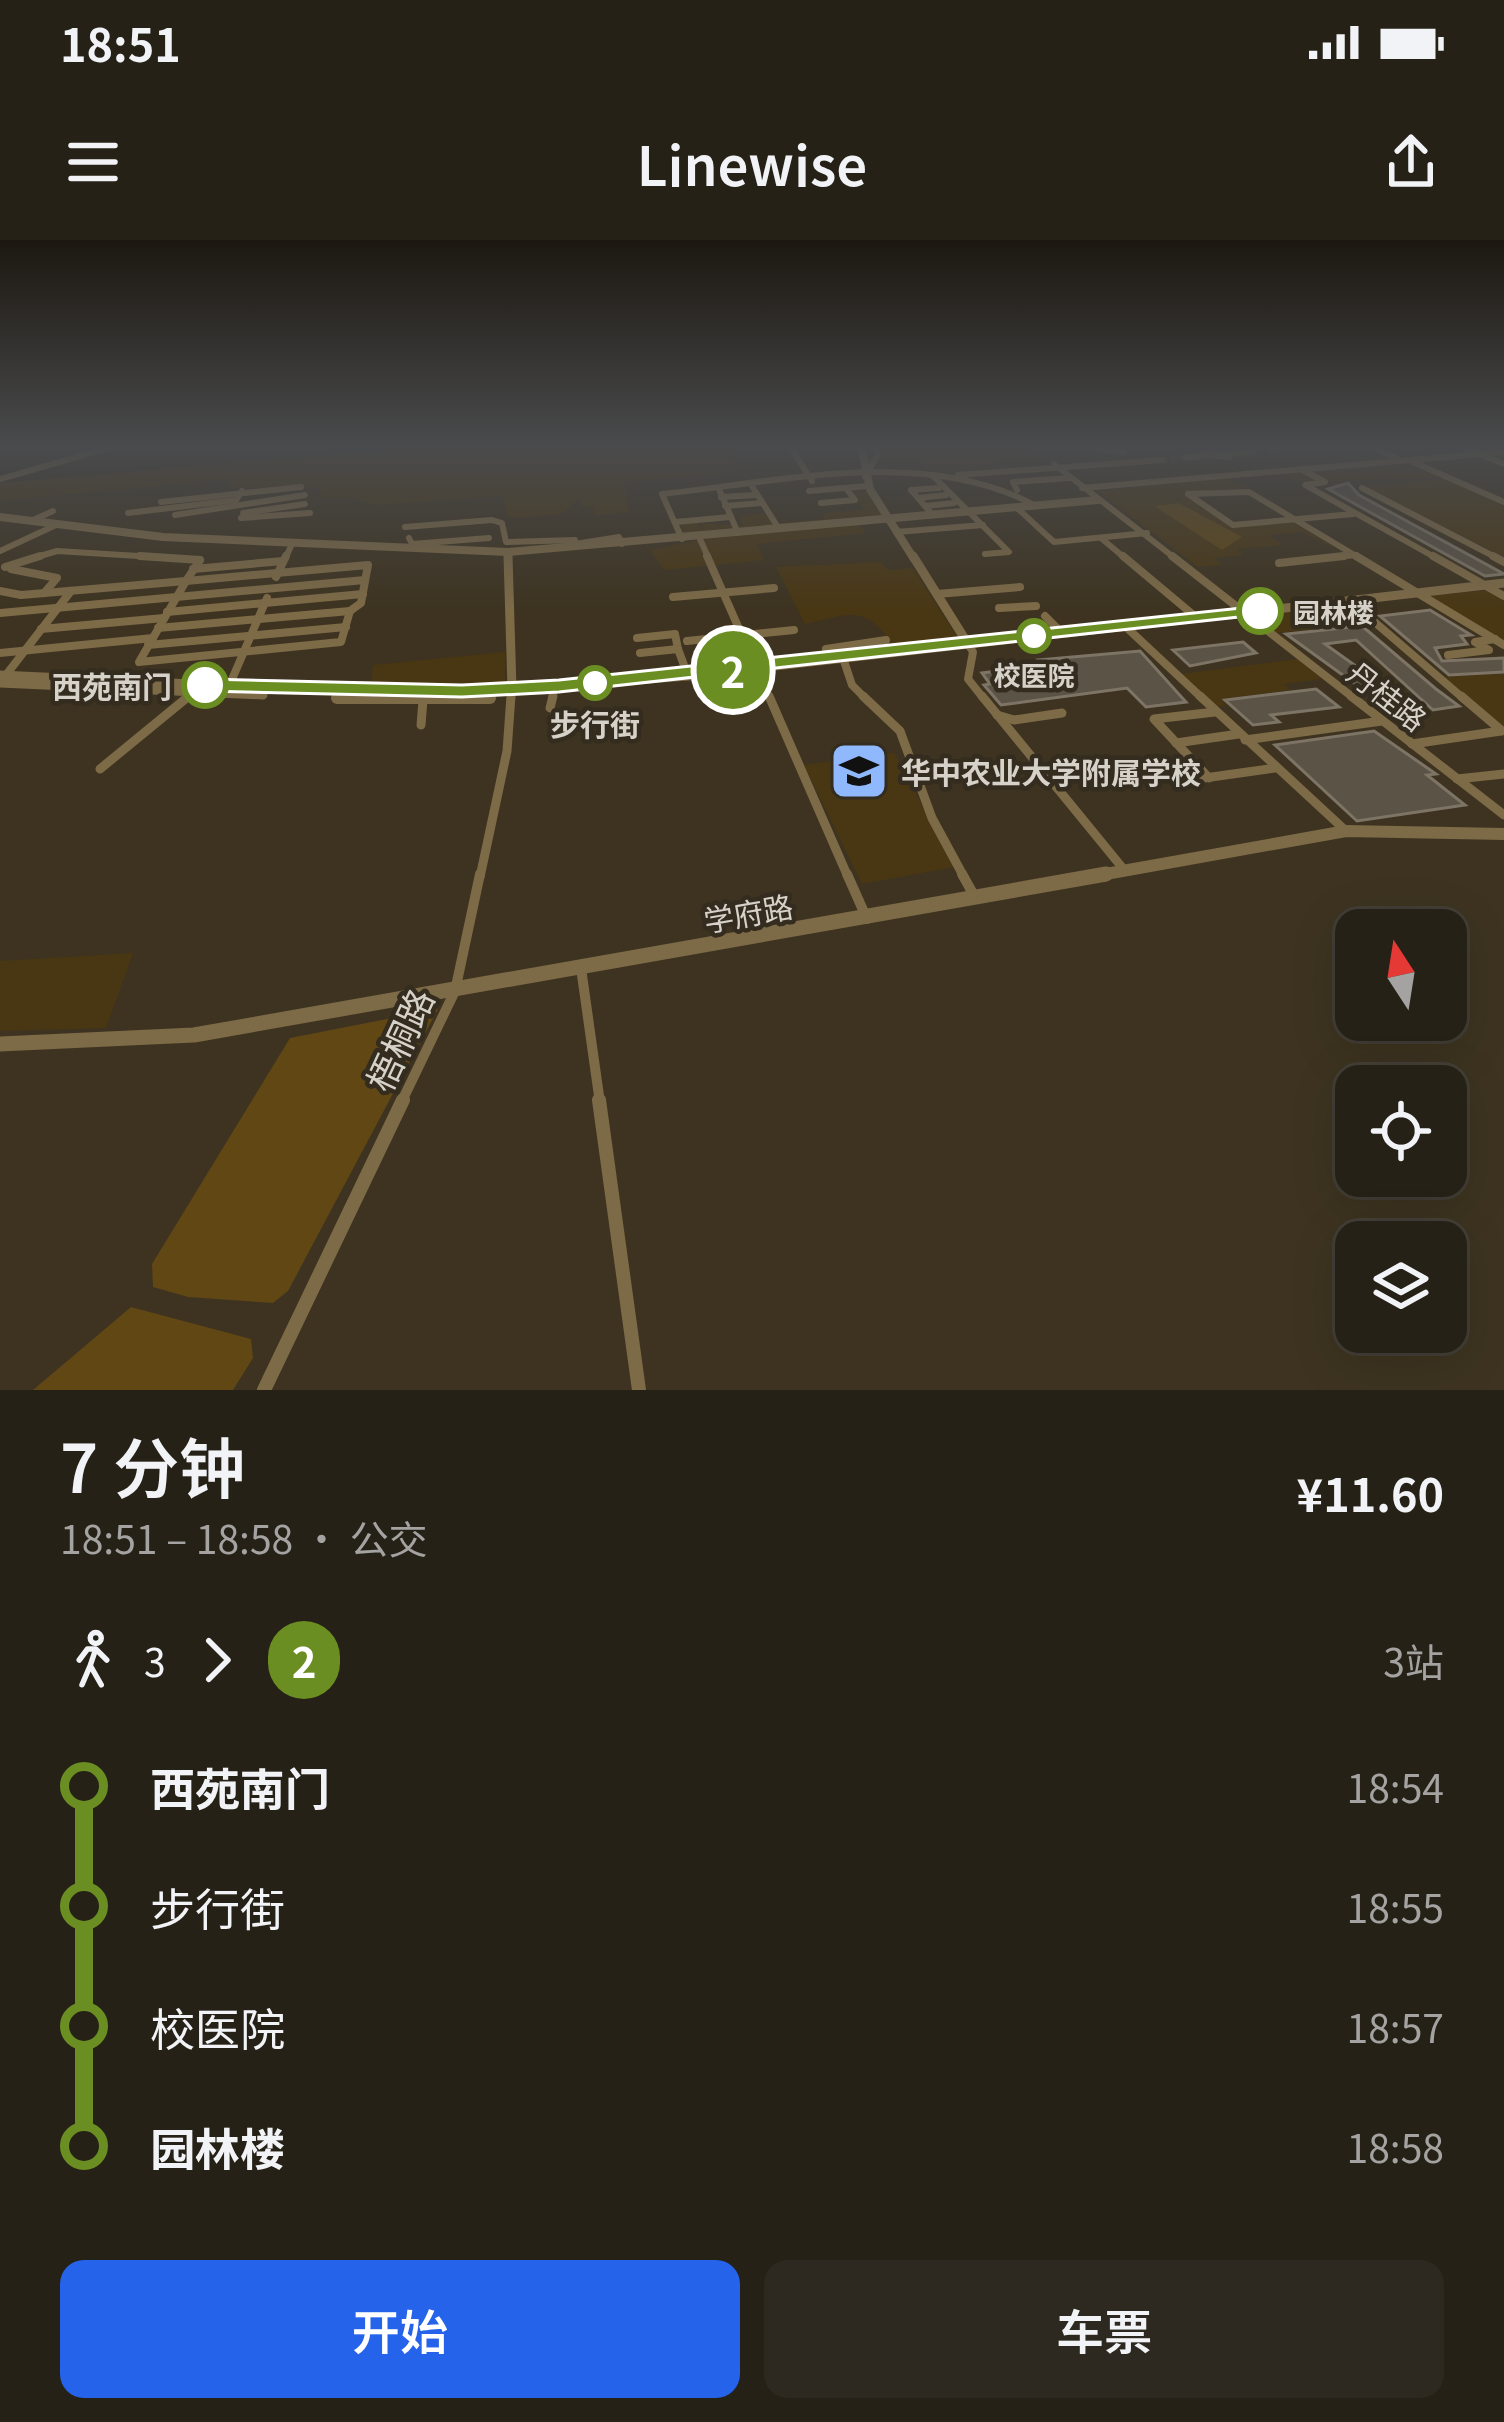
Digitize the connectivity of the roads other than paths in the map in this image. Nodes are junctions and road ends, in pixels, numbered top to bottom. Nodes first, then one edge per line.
1 (177, 502) edge
2 (228, 502) edge
3 (277, 502) edge
4 (665, 502) edge
5 (724, 502) edge
6 (752, 502) edge
7 (836, 502) edge
8 (878, 502) edge
9 (921, 502) edge
10 (959, 502) edge
11 (1029, 502) edge
12 (1080, 502) edge
13 (1100, 502) edge
14 (1199, 502) edge
15 (1266, 502) edge
16 (1334, 502) edge
17 (1388, 502) edge
18 (761, 503) joint
19 (821, 503) dead end
20 (954, 503) dead end
21 (925, 506) junction
22 (1034, 506) junction
23 (1016, 507) junction
24 (243, 510) junction
25 (53, 511) dead end
26 (176, 512) junction
27 (969, 512) junction
28 (310, 513) dead end
29 (128, 514) dead end
30 (1356, 514) junction
31 (933, 515) junction
32 (0, 518) edge
33 (730, 518) junction
34 (888, 519) junction
35 (1295, 519) junction
36 (29, 521) junction
37 (674, 522) junction
38 (56, 524) junction
39 (983, 525) junction
40 (405, 527) dead end
41 (778, 530) junction
42 (896, 532) junction
43 (738, 533) junction
44 (1147, 533) junction
45 (163, 537) junction
46 (699, 537) junction
47 (409, 538) dead end
48 (489, 538) dead end
49 (682, 538) junction
50 (1101, 538) junction
51 (236, 540) junction
52 (448, 542) junction
53 (1054, 542) junction
54 (1, 544) edge
55 (292, 544) junction
56 (576, 544) junction
57 (508, 552) junction
58 (985, 554) dead end
59 (1067, 554) dead end
60 (1356, 555) junction
61 (283, 561) junction
62 (1504, 562) edge
63 (1280, 563) dead end
64 (3, 567) edge
65 (193, 569) junction
66 (278, 572) junction
67 (365, 580) junction
68 (185, 581) junction
69 (1504, 583) edge
70 (1485, 585) junction
71 (1020, 587) dead end
72 (271, 588) junction
73 (774, 588) dead end
74 (0, 591) edge
75 (70, 591) junction
76 (1418, 592) junction
77 (44, 593) junction
78 (723, 593) junction
79 (363, 594) junction
80 (937, 594) junction
81 (1504, 596) edge
82 (176, 597) junction
83 (673, 597) dead end
84 (1349, 600) junction
85 (265, 602) junction
86 (1036, 606) dead end
87 (58, 608) junction
88 (998, 608) dead end
89 (350, 610) junction
90 (0, 613) edge
91 (1244, 613) junction
92 (166, 615) junction
93 (1045, 616) dead end
94 (258, 618) junction
95 (1197, 618) junction
96 (1125, 626) junction
97 (346, 627) junction
98 (158, 628) junction
99 (41, 629) junction
100 (794, 630) dead end
101 (1062, 633) junction
102 (251, 635) junction
103 (742, 636) junction
104 (637, 638) dead end
105 (886, 640) dead end
106 (151, 641) junction
107 (687, 641) dead end
108 (1499, 642) edge
109 (855, 643) junction
110 (968, 644) junction
111 (678, 649) junction
112 (826, 649) dead end
113 (24, 651) junction
114 (244, 652) junction
115 (0, 653) edge
116 (640, 653) dead end
117 (863, 655) junction
118 (1448, 655) dead end
119 (843, 658) junction
120 (756, 667) junction
121 (688, 676) junction
122 (2, 678) edge
123 (230, 684) junction
124 (556, 690) junction
125 (192, 693) junction
126 (513, 693) junction
127 (423, 700) junction
128 (550, 708) dead end
129 (1215, 712) junction
130 (1063, 713) dead end
131 (994, 714) junction
132 (1382, 721) junction
133 (421, 724) dead end
134 (1503, 731) edge
135 (1241, 737) junction
136 (1176, 743) junction
137 (1412, 744) junction
138 (1275, 768) junction
139 (100, 770) dead end
140 (1504, 774) edge
141 (1209, 778) junction
142 (1457, 779) junction
143 (1184, 781) dead end
144 (1504, 815) edge
145 (1346, 831) junction
146 (1504, 834) edge
147 (1125, 872) junction
148 (976, 898) junction
149 (867, 919) junction
150 (581, 968) junction
151 (454, 991) junction
152 (0, 1044) edge
153 (264, 1390) edge
154 (639, 1390) edge

1 - 26 street
2 - 26 street
3 - 24 street
4 - 37 street
5 - 33 street
6 - 18 street
7 - 19 street
8 - 34 street
9 - 21 street
10 - 27 street
11 - 22 street
12 - 22 street
13 - 44 street, 丹桂路
14 - 35 street
15 - 35 street
16 - 30 street
17 - 62 street
18 - 41 street
20 - 21 street
21 - 31 street
22 - 23 street
23 - 27 street
23 - 53 street
24 - 26 street
24 - 28 street
24 - 51 street
25 - 36 street
26 - 29 street
26 - 45 street
27 - 31 street
27 - 39 street
30 - 35 street
30 - 70 street
31 - 34 street
32 - 36 street
33 - 37 street
33 - 43 street
34 - 41 street
34 - 42 street
35 - 60 street
36 - 38 street
37 - 49 street
38 - 45 street
38 - 54 street
39 - 42 street
39 - 58 street
40 - 56 street
41 - 43 street
42 - 80 street
43 - 46 street
44 - 50 street
44 - 91 street, 丹桂路
45 - 51 street
46 - 49 street
46 - 78 street
47 - 52 street
48 - 52 street
49 - 56 street
50 - 53 street
50 - 95 street
51 - 55 street
52 - 55 street
52 - 57 street
53 - 59 street
55 - 61 street
56 - 57 street
57 - 126 street
60 - 63 street
60 - 76 street
61 - 65 street
61 - 66 street
64 - 65 street
64 - 77 street
65 - 68 street
66 - 67 street
66 - 68 street
66 - 72 street
67 - 72 street
67 - 79 street
68 - 75 street
68 - 82 street
69 - 70 street
70 - 76 street
70 - 81 street
71 - 80 street
72 - 82 street
72 - 85 street
73 - 78 street
74 - 77 street
75 - 77 street
75 - 87 street
76 - 84 street
76 - 108 street
78 - 83 street
78 - 103 street
79 - 85 street
79 - 89 street
80 - 110 street
82 - 87 street
82 - 92 street
84 - 91 street
84 - 134 street
85 - 92 street
85 - 94 street
86 - 88 street
87 - 90 street
87 - 99 street
89 - 94 street
89 - 97 street
91 - 95 street
91 - 132 street, 丹桂路
92 - 98 street
92 - 99 street
93 - 101 street
94 - 98 street
94 - 102 street
95 - 96 street
96 - 101 street
96 - 129 street
97 - 102 street
97 - 114 street
98 - 106 street
99 - 113 street
100 - 103 street
101 - 110 street
102 - 106 street
102 - 114 street
103 - 107 street
103 - 120 street
104 - 111 street
105 - 109 street
106 - 113 street
106 - 114 street
108 - 118 street
109 - 112 street
109 - 117 street
110 - 117 street
110 - 131 street
111 - 116 street
111 - 121 street
113 - 115 street
113 - 122 street
114 - 123 street
117 - 119 street
119 - 120 street
119 - 148 street
120 - 121 street
120 - 149 street
121 - 124 street
122 - 123 street
122 - 125 street
123 - 126 street
124 - 126 street
124 - 128 street
125 - 127 street
125 - 139 street
126 - 127 street
126 - 151 street, 梧桐路
127 - 133 street
129 - 135 street
129 - 136 street
130 - 131 street
131 - 147 street
132 - 135 street
132 - 137 street, 丹桂路
134 - 137 street
135 - 136 street
135 - 138 street
136 - 141 street
137 - 142 street, 丹桂路
138 - 141 street
138 - 145 street
140 - 142 street
141 - 143 street
142 - 144 street, 丹桂路
145 - 146 street, 学府路
145 - 147 street, 学府路
147 - 148 street, 学府路
148 - 149 street, 学府路
149 - 150 street, 学府路
150 - 151 street, 学府路
150 - 154 street
151 - 152 street, 学府路
151 - 153 street, 梧桐路

